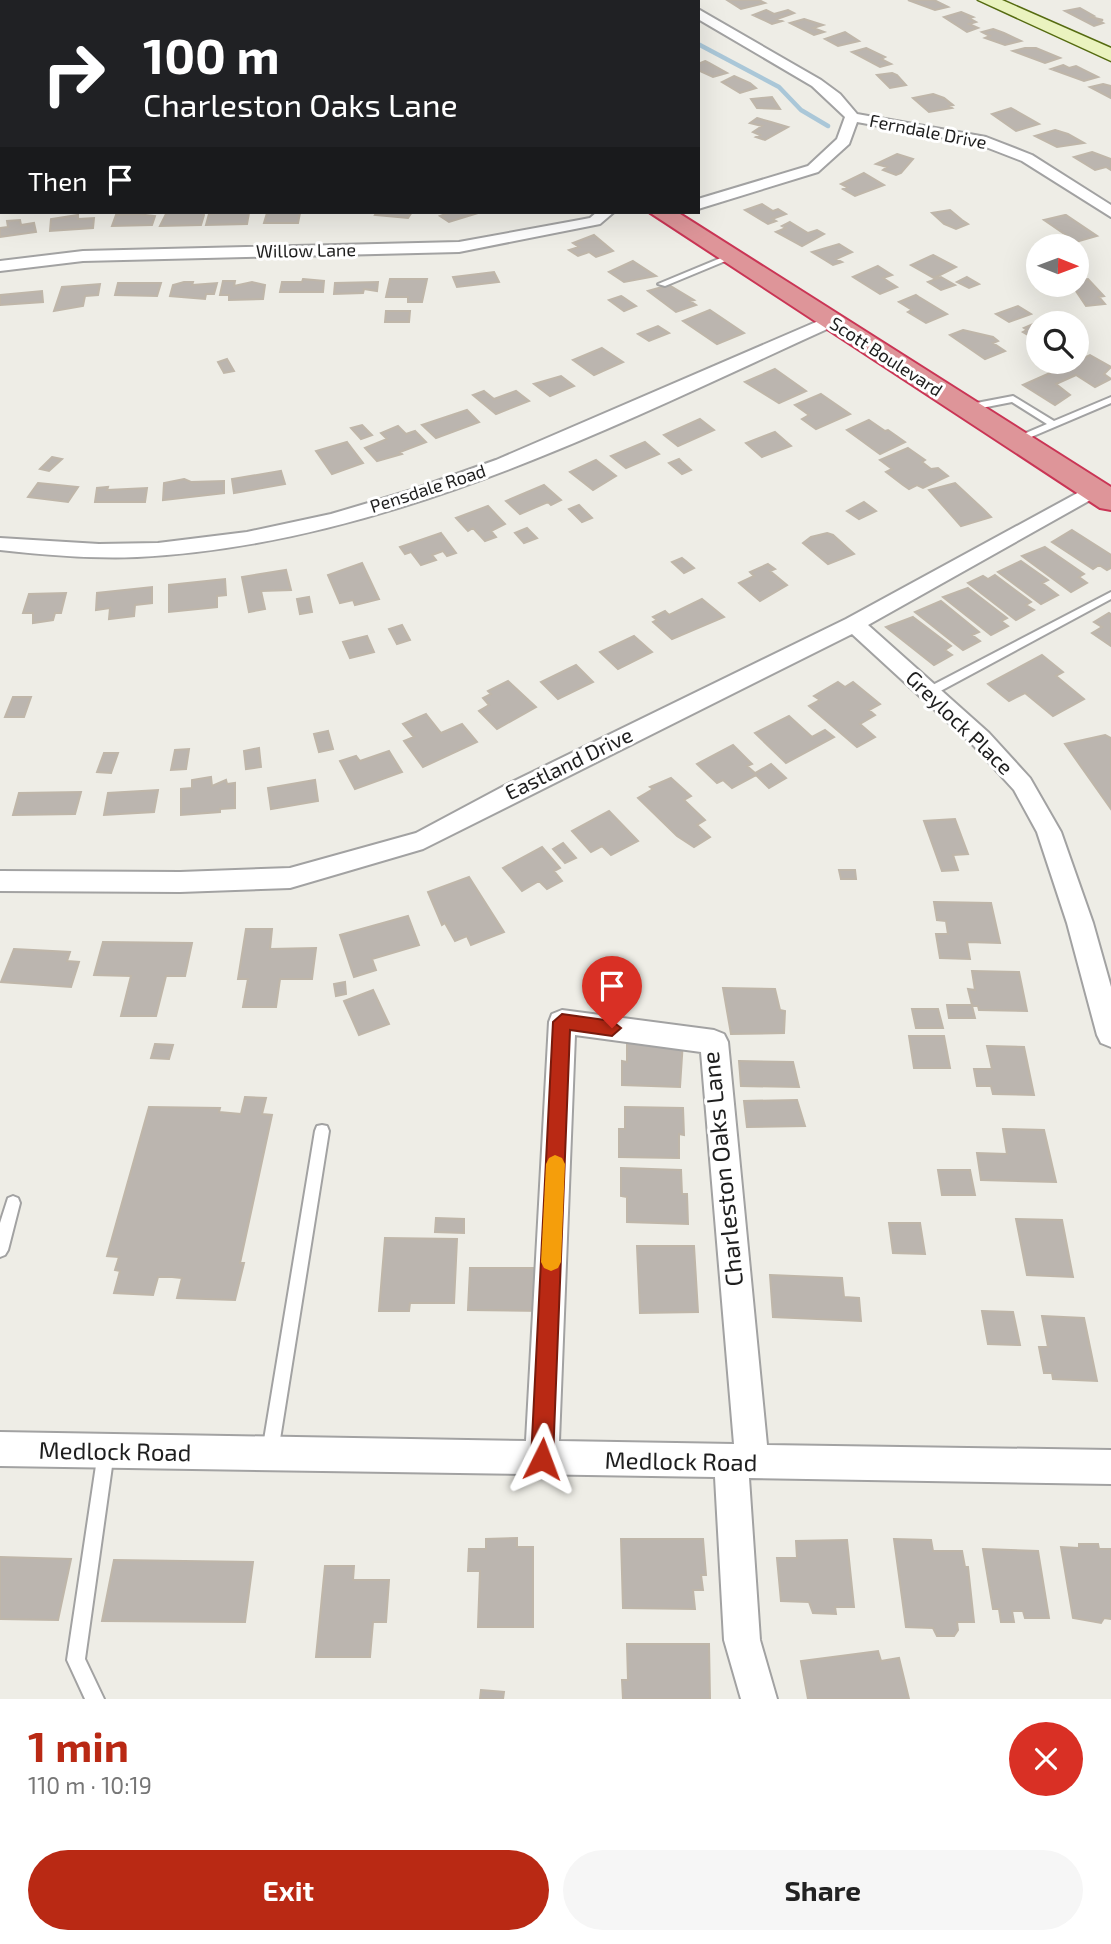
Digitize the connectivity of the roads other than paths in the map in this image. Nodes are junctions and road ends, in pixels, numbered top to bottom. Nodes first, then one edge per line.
1 (987, 0) edge
2 (700, 14) edge
3 (1111, 55) edge
4 (852, 117) junction
5 (700, 203) edge
6 (1111, 212) edge
7 (604, 214) edge
8 (668, 214) edge
9 (731, 257) junction
10 (0, 266) edge
11 (658, 282) dead end
12 (830, 321) junction
13 (1111, 400) edge
14 (966, 408) junction
15 (1053, 424) junction
16 (1017, 440) junction
17 (1103, 495) edge
18 (0, 544) edge
19 (1111, 594) edge
20 (854, 624) junction
21 (929, 692) junction
22 (0, 881) edge
23 (1111, 1035) edge
24 (322, 1131) dead end
25 (13, 1203) dead end
26 (0, 1250) edge
27 (0, 1449) edge
28 (106, 1452) junction
29 (270, 1455) junction
30 (542, 1459) junction
31 (742, 1462) junction
32 (1111, 1467) edge
33 (95, 1699) edge
34 (759, 1699) edge

1 - 3 main road
2 - 4 street
4 - 5 street
4 - 6 street, Ferndale Drive
7 - 10 street, Willow Lane
8 - 9 highway, Scott Boulevard
9 - 11 lane
9 - 12 highway, Scott Boulevard
12 - 14 highway, Scott Boulevard
12 - 18 street, Pensdale Road
13 - 15 lane
14 - 15 lane
14 - 16 highway, Scott Boulevard
15 - 16 lane
16 - 17 highway, Scott Boulevard
17 - 20 street, Eastland Drive
19 - 21 lane
20 - 21 street, Greylock Place
20 - 22 street, Eastland Drive
21 - 23 street, Greylock Place
24 - 29 lane
25 - 26 lane
27 - 28 street, Medlock Road
28 - 29 street, Medlock Road
28 - 33 lane
29 - 30 street, Medlock Road
30 - 31 street, Medlock Road
30 - 31 street, Charleston Oaks Lane
31 - 32 street, Medlock Road
31 - 34 street

